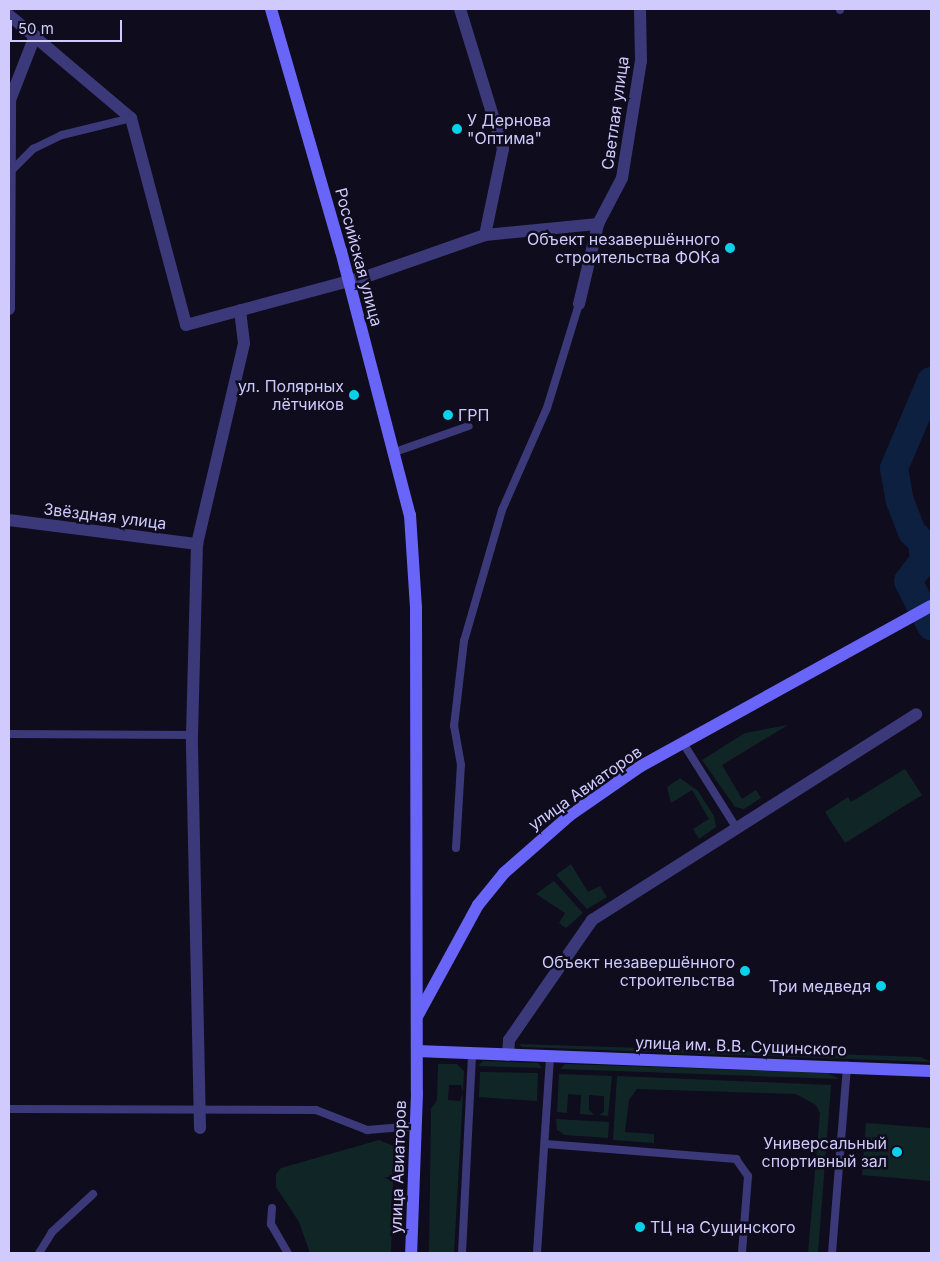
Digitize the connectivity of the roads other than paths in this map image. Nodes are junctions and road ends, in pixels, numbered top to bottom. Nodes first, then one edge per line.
1 (270, 9) edge
2 (460, 9) edge
3 (640, 9) edge
4 (9, 15) edge
5 (35, 36) junction
6 (130, 118) junction
7 (10, 172) edge
8 (598, 224) junction
9 (485, 235) junction
10 (349, 281) junction
11 (579, 304) joint
12 (9, 309) edge
13 (240, 310) junction
14 (468, 426) dead end
15 (395, 452) junction
16 (9, 520) edge
17 (197, 544) junction
18 (931, 606) edge
19 (916, 714) dead end
20 (9, 734) edge
21 (192, 735) junction
22 (683, 742) junction
23 (736, 826) junction
24 (456, 848) dead end
25 (417, 1016) junction
26 (417, 1051) junction
27 (472, 1053) junction
28 (508, 1055) junction
29 (550, 1056) junction
30 (848, 1066) junction
31 (931, 1071) edge
32 (9, 1109) edge
33 (199, 1111) junction
34 (416, 1126) junction
35 (200, 1128) dead end
36 (546, 1144) junction
37 (93, 1194) dead end
38 (272, 1208) dead end
39 (39, 1253) edge
40 (288, 1253) edge
41 (411, 1253) edge
42 (462, 1253) edge
43 (537, 1253) edge
44 (742, 1253) edge
45 (832, 1253) edge

1 - 10 street, Российская улица
2 - 9 street
3 - 8 street, Светлая улица
4 - 5 street
5 - 6 street
5 - 7 street
6 - 7 lane
6 - 13 street
7 - 12 street
8 - 9 street
8 - 11 street, Светлая улица
9 - 10 street
10 - 13 street
10 - 15 street, Российская улица
11 - 24 lane
13 - 17 street
14 - 15 lane
15 - 25 street, Российская улица
16 - 17 street, Звёздная улица
17 - 21 street
18 - 22 street, улица Авиаторов
19 - 23 street
20 - 21 lane
21 - 33 street
22 - 23 lane
22 - 25 street, улица Авиаторов
23 - 28 street
25 - 26 street, улица Авиаторов
26 - 27 street, улица им. В.В. Сущинского
26 - 34 street, улица Авиаторов
27 - 28 street, улица им. В.В. Сущинского
27 - 42 lane
28 - 29 street, улица им. В.В. Сущинского
29 - 30 street, улица им. В.В. Сущинского
29 - 36 lane
30 - 31 street, улица им. В.В. Сущинского
30 - 45 lane
32 - 33 lane
33 - 34 lane
33 - 35 street
34 - 41 street, улица Авиаторов
36 - 43 lane
36 - 44 lane
37 - 39 lane
38 - 40 lane

